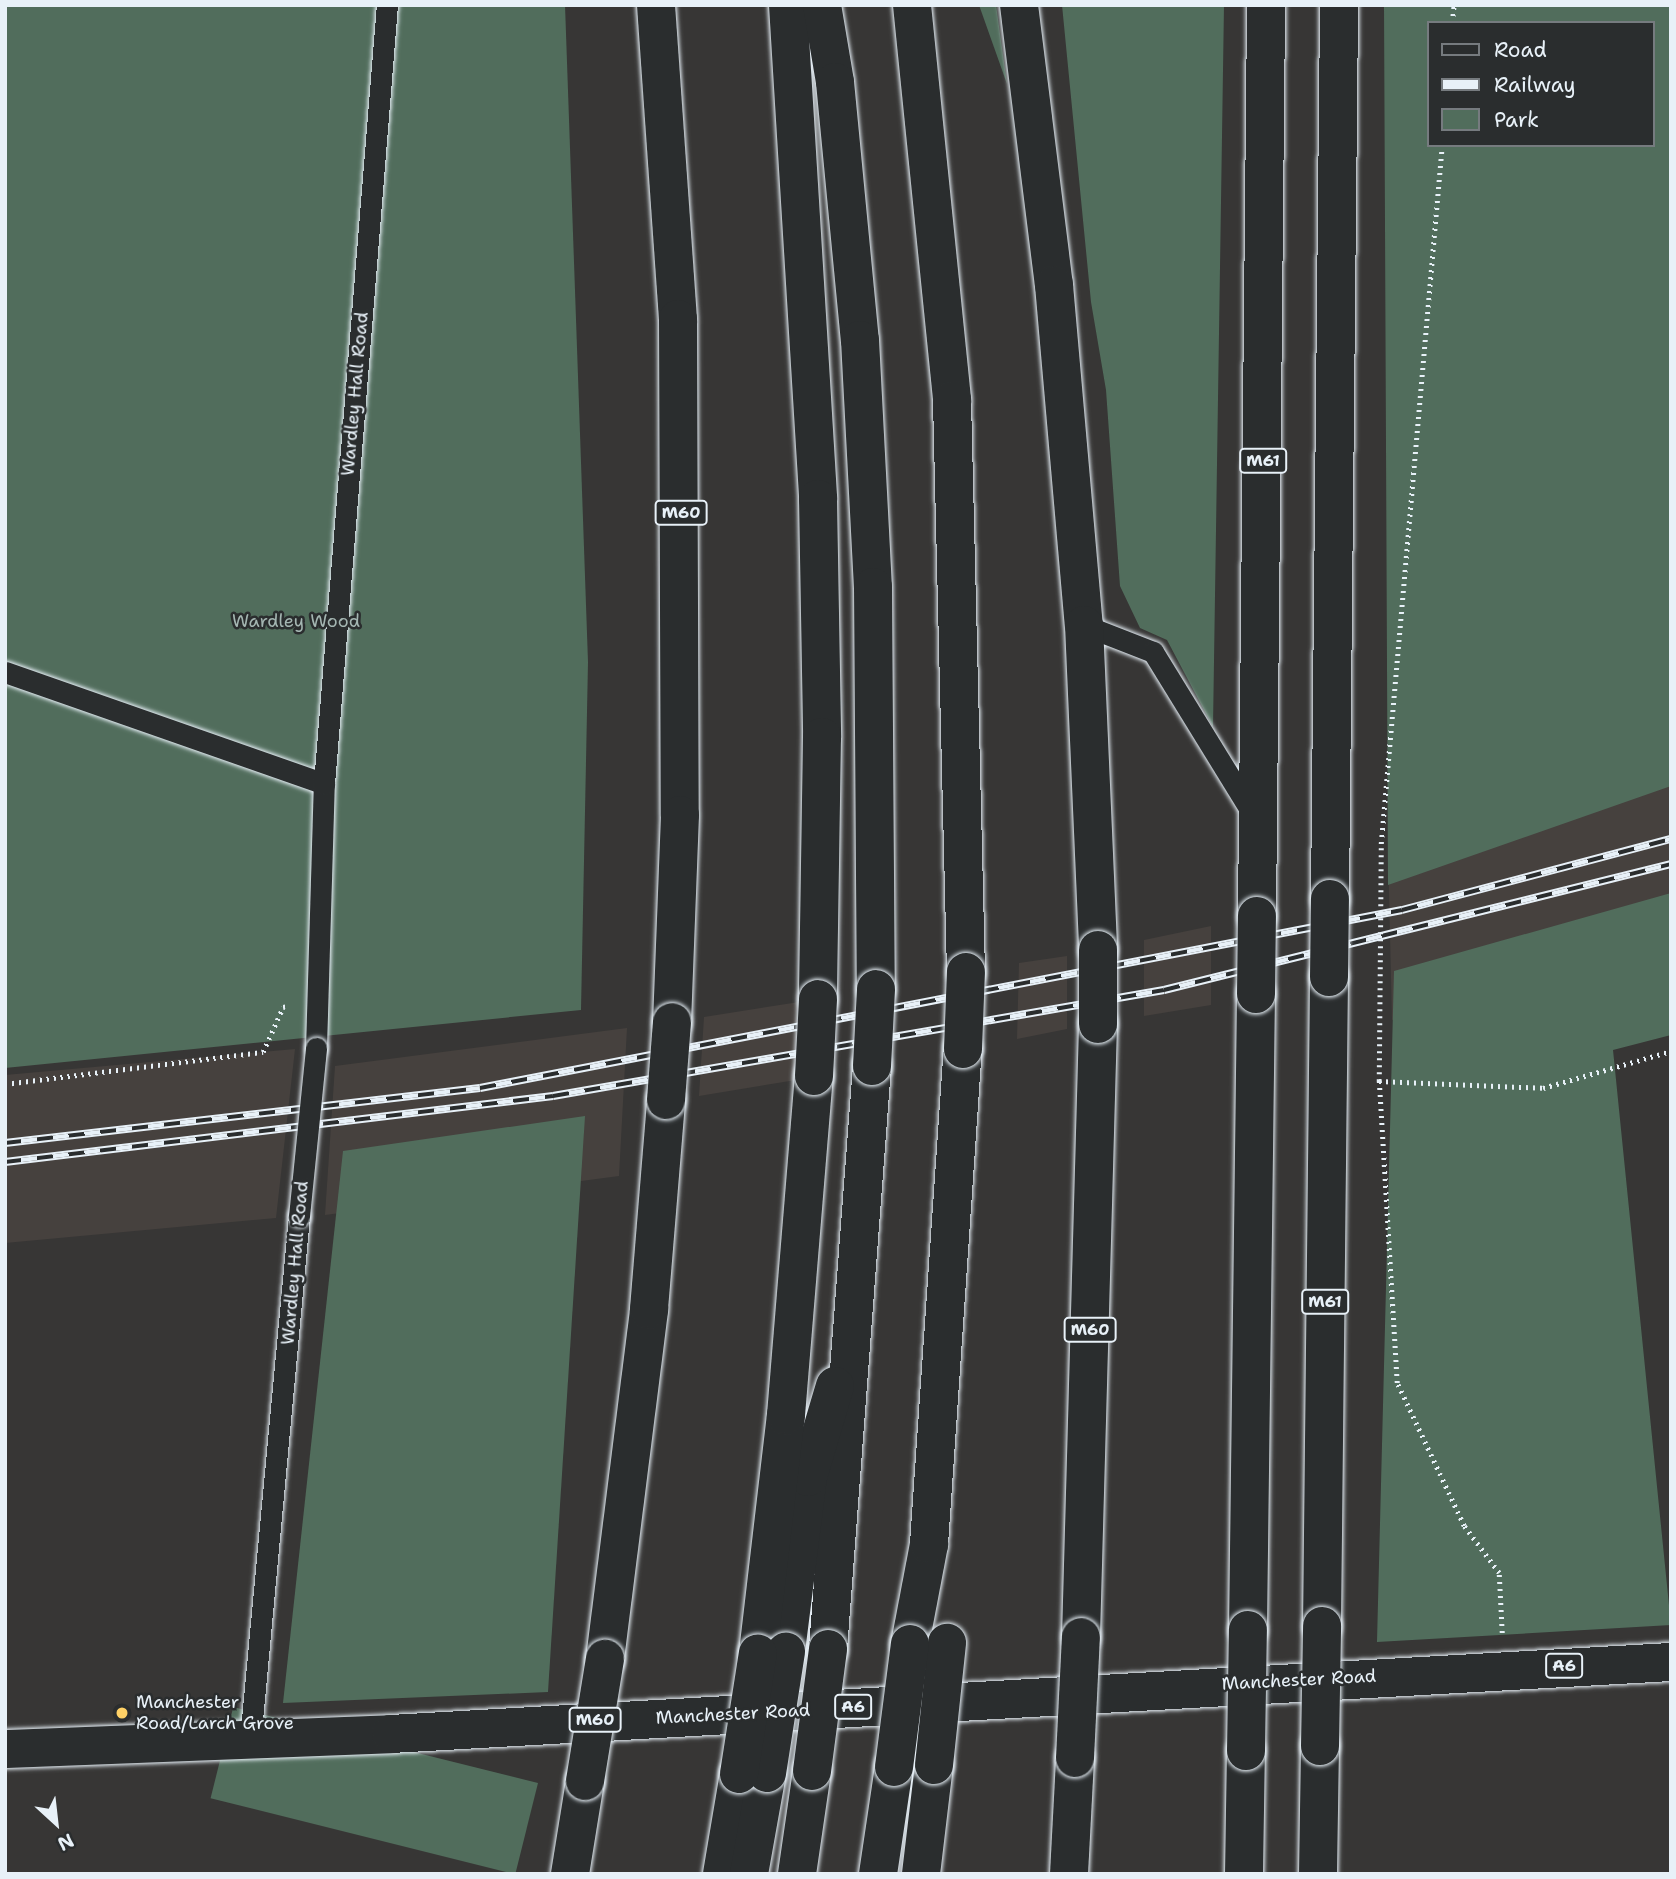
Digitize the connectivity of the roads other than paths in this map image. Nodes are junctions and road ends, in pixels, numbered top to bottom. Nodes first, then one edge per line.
1 (387, 5) edge
2 (656, 5) edge
3 (788, 5) edge
4 (822, 5) edge
5 (912, 5) edge
6 (1019, 5) edge
7 (1266, 5) edge
8 (1339, 5) edge
9 (1084, 625) junction
10 (5, 672) edge
11 (324, 784) junction
12 (1259, 825) junction
13 (855, 1317) junction
14 (928, 1643) junction
15 (772, 1652) junction
16 (1671, 1662) edge
17 (250, 1741) junction
18 (5, 1749) edge
19 (753, 1774) junction
20 (570, 1874) edge
21 (722, 1874) edge
22 (749, 1874) edge
23 (797, 1874) edge
24 (878, 1874) edge
25 (922, 1874) edge
26 (1069, 1874) edge
27 (1244, 1874) edge
28 (1318, 1874) edge

1 - 11 lane, Wardley Hall Road
2 - 20 main road, M60, bridge
3 - 15 main road, bridge
4 - 13 main road, bridge
5 - 14 main road, bridge
6 - 9 main road, M60
7 - 12 main road, M61
8 - 28 main road, M61, bridge
9 - 12 lane
9 - 26 main road, M60, bridge
10 - 11 lane
11 - 17 lane, Wardley Hall Road, bridge
12 - 27 main road, M61, bridge
13 - 15 main road
13 - 23 main road, bridge
14 - 24 main road, bridge
14 - 25 main road, bridge
15 - 19 main road, bridge
16 - 17 main road, Manchester Road / A6
17 - 18 main road, Manchester Road / A6
19 - 21 main road
19 - 22 main road

